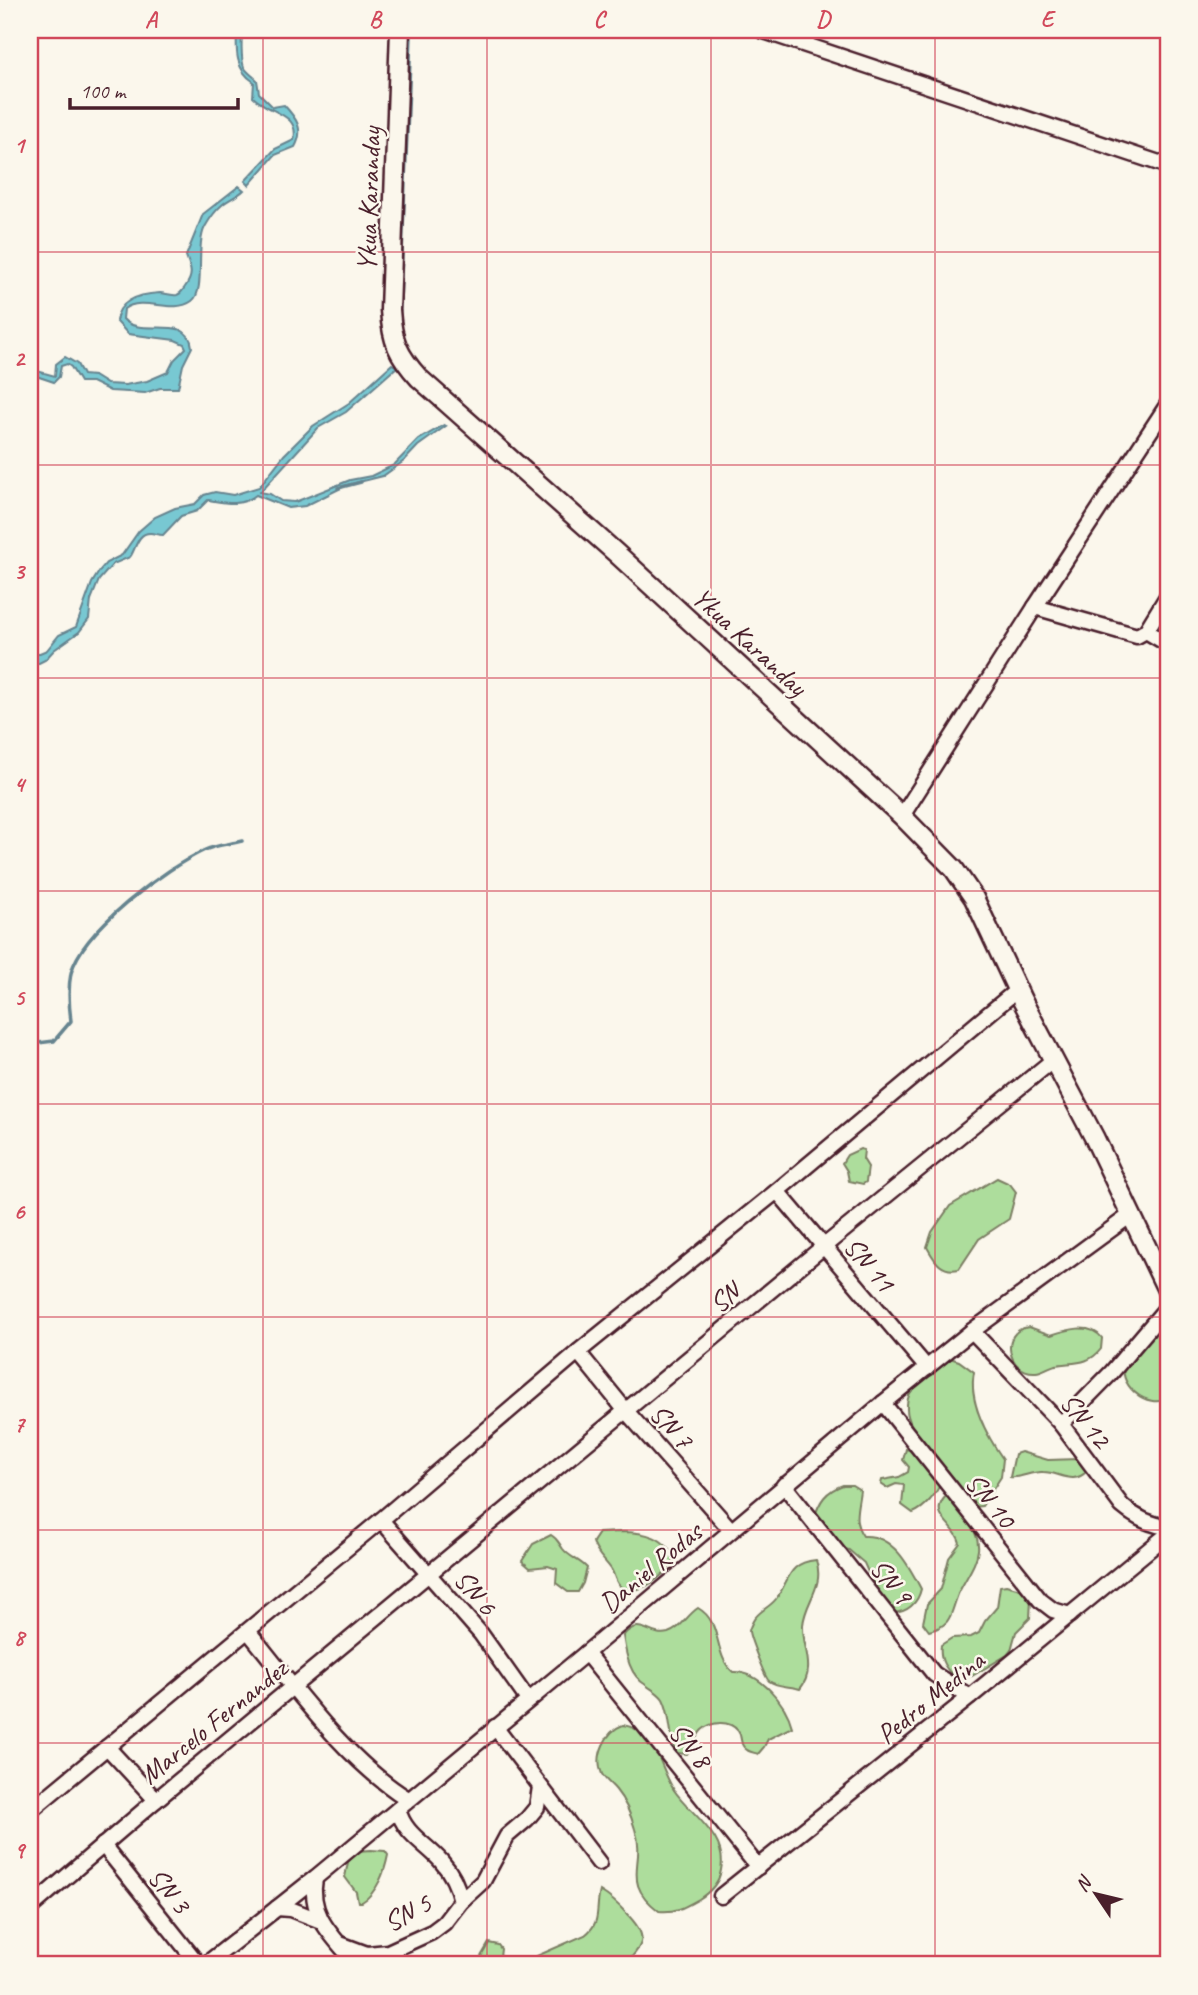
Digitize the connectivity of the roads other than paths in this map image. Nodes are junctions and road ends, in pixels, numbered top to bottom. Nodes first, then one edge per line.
1 (400, 30) edge
2 (761, 30) edge
3 (1168, 166) edge
4 (1167, 409) edge
5 (1168, 595) edge
6 (1035, 607) junction
7 (1146, 631) junction
8 (1168, 645) edge
9 (902, 816) junction
10 (1017, 990) junction
11 (1052, 1061) junction
12 (777, 1191) junction
13 (1132, 1214) junction
14 (823, 1247) junction
15 (1168, 1292) edge
16 (1168, 1306) edge
17 (972, 1331) junction
18 (578, 1352) junction
19 (927, 1368) junction
20 (883, 1403) junction
21 (626, 1411) junction
22 (1061, 1424) junction
23 (784, 1485) junction
24 (381, 1520) junction
25 (1168, 1527) edge
26 (731, 1530) junction
27 (1168, 1534) edge
28 (429, 1574) junction
29 (1070, 1615) junction
30 (248, 1631) junction
31 (586, 1653) junction
32 (294, 1687) junction
33 (970, 1697) junction
34 (528, 1700) junction
35 (495, 1727) junction
36 (107, 1747) junction
37 (540, 1787) junction
38 (156, 1800) junction
39 (403, 1804) junction
40 (30, 1811) edge
41 (103, 1844) junction
42 (599, 1863) dead end
43 (758, 1867) junction
44 (315, 1878) junction
45 (722, 1896) dead end
46 (461, 1902) junction
47 (30, 1908) edge
48 (277, 1908) junction
49 (321, 1921) junction
50 (340, 1944) junction
51 (199, 1965) edge
52 (205, 1965) edge
53 (358, 1965) edge

1 - 9 street, Ykua Karanday
2 - 3 street
4 - 6 street
5 - 7 street
6 - 7 street
6 - 9 street
7 - 8 street
9 - 10 street, Ykua Karanday
10 - 11 street, Ykua Karanday
10 - 12 street
11 - 13 street, Ykua Karanday
11 - 14 street, SN
12 - 14 street, SN 11
12 - 18 street
13 - 15 street, Ykua Karanday
13 - 17 street, Daniel Rodas
14 - 19 street, SN 11
14 - 21 street, SN
16 - 22 street
17 - 19 street, Daniel Rodas
17 - 22 street, SN 12
18 - 21 street, SN 7
18 - 24 street
19 - 20 street, Daniel Rodas
20 - 23 street, Daniel Rodas
20 - 29 street, SN 10
21 - 26 street, SN 7
21 - 28 street, SN
22 - 25 street, SN 12
23 - 26 street, Daniel Rodas
23 - 33 street, SN 9
24 - 28 street, SN 6
24 - 30 street
26 - 31 street, Daniel Rodas
27 - 29 street, Pedro Medina
28 - 32 street, Marcelo Fernandez
28 - 34 street, SN 6
29 - 33 street, Pedro Medina
30 - 32 street, SN 5
30 - 36 street
31 - 34 street, Daniel Rodas
31 - 43 street, SN 8
32 - 38 street, Marcelo Fernandez
32 - 39 street, SN 5
33 - 43 street, Pedro Medina
34 - 35 street, Daniel Rodas
35 - 37 street
35 - 39 street, Daniel Rodas
36 - 38 street
36 - 40 street
37 - 42 street
37 - 46 street
38 - 41 street, Marcelo Fernandez
39 - 44 street, Daniel Rodas
39 - 46 street, SN 5
41 - 47 street, Marcelo Fernandez
41 - 51 street, SN 3
43 - 45 street, Pedro Medina
44 - 48 street, Daniel Rodas
44 - 49 street
46 - 50 street, SN 5
48 - 49 street
48 - 52 street, Daniel Rodas
49 - 50 street
50 - 53 street

